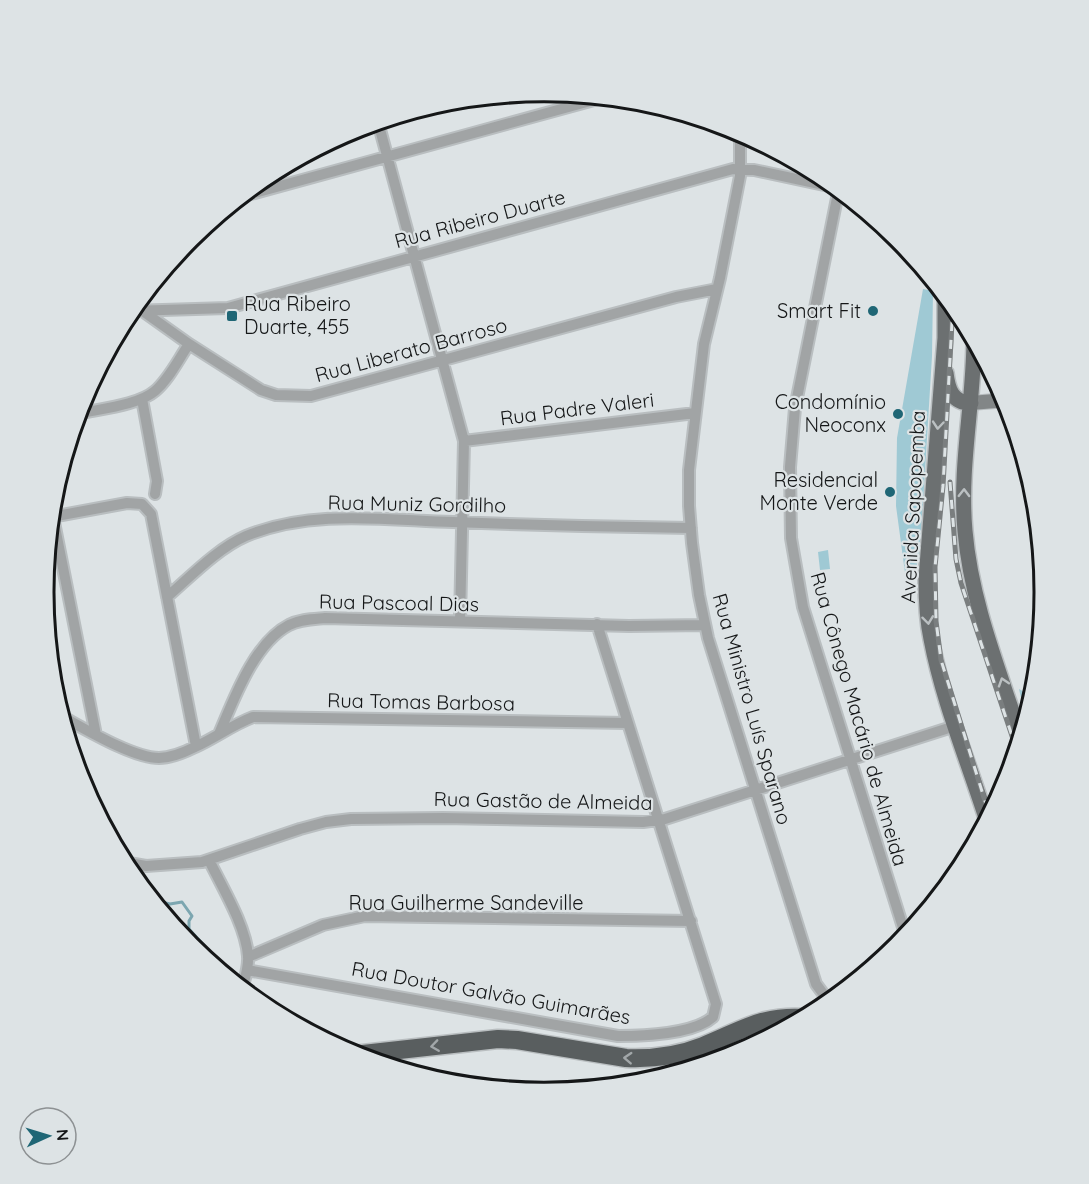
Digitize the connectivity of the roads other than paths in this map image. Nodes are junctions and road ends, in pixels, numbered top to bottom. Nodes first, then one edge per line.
1 (582, 103) edge
2 (380, 130) edge
3 (740, 143) edge
4 (387, 157) junction
5 (740, 169) junction
6 (816, 183) edge
7 (264, 190) edge
8 (836, 198) edge
9 (414, 256) junction
10 (717, 289) junction
11 (145, 308) edge
12 (945, 308) edge
13 (143, 311) edge
14 (189, 344) junction
15 (944, 346) junction
16 (973, 354) edge
17 (442, 361) junction
18 (142, 399) junction
19 (996, 401) edge
20 (970, 403) junction
21 (88, 412) edge
22 (695, 413) junction
23 (464, 441) junction
24 (155, 494) dead end
25 (60, 516) edge
26 (463, 522) junction
27 (691, 528) junction
28 (57, 541) edge
29 (166, 597) junction
30 (460, 621) junction
31 (597, 624) junction
32 (705, 626) junction
33 (72, 722) edge
34 (627, 723) junction
35 (1017, 724) edge
36 (955, 726) junction
37 (219, 734) junction
38 (96, 735) junction
39 (196, 746) junction
40 (850, 761) junction
41 (755, 790) junction
42 (983, 810) edge
43 (659, 820) junction
44 (209, 860) junction
45 (137, 864) edge
46 (691, 921) junction
47 (903, 926) edge
48 (248, 957) junction
49 (247, 970) junction
50 (244, 980) edge
51 (824, 995) edge
52 (787, 1019) edge
53 (382, 1054) edge

1 - 4 street
2 - 4 street
3 - 5 street, Rua Ministro Luís Sparano
4 - 7 street
4 - 9 street
5 - 6 street, Rua Ribeiro Duarte
5 - 9 street, Rua Ribeiro Duarte
5 - 10 street, Rua Ministro Luís Sparano
8 - 40 street, Rua Cônego Macário de Almeida
9 - 11 street, Rua Ribeiro Duarte
9 - 17 street
10 - 17 street, Rua Liberato Barroso
10 - 22 street, Rua Ministro Luís Sparano
12 - 15 main road, Avenida Sapopemba
13 - 14 street, Rua Liberato Barroso
14 - 17 street, Rua Liberato Barroso
14 - 18 street
15 - 20 main road
15 -> 36 main road, Avenida Sapopemba
16 - 20 main road
17 - 23 street
18 - 21 street
18 - 24 street
19 - 20 street
35 -> 20 main road
22 - 23 street, Rua Padre Valeri
22 - 27 street, Rua Ministro Luís Sparano
23 - 26 street
25 - 29 street
26 - 27 street, Rua Muniz Gordilho
26 - 29 street, Rua Muniz Gordilho
26 - 30 street
27 - 32 street, Rua Ministro Luís Sparano
28 - 38 street
29 - 39 street
30 - 31 street, Rua Pascoal Dias
30 - 37 street, Rua Pascoal Dias
31 - 32 street, Rua Pascoal Dias
31 - 34 street
32 - 41 street, Rua Ministro Luís Sparano
33 - 38 street
34 - 37 street, Rua Tomas Barbosa
34 - 43 street
36 - 40 street, Rua Gastão de Almeida
36 - 42 main road, Avenida Sapopemba
37 - 39 street
38 - 39 street
40 - 41 street, Rua Gastão de Almeida
40 - 47 street, Rua Cônego Macário de Almeida
41 - 43 street, Rua Gastão de Almeida
41 - 51 street, Rua Ministro Luís Sparano
43 - 44 street, Rua Gastão de Almeida
43 - 46 street
44 - 45 street, Rua Gastão de Almeida
44 - 48 street
46 - 48 street, Rua Guilherme Sandeville
46 - 49 street, Rua Doutor Galvão Guimarães
48 - 49 street
49 - 50 street
52 -> 53 highway

